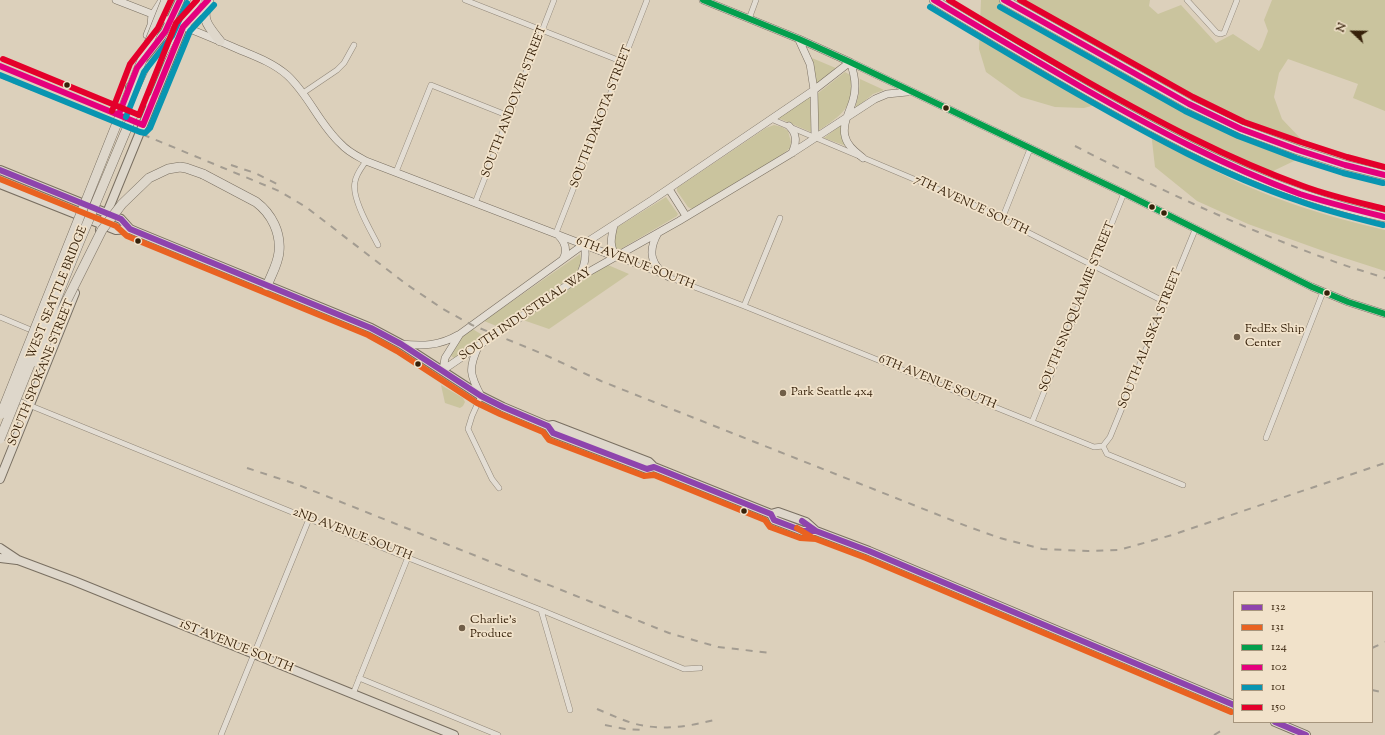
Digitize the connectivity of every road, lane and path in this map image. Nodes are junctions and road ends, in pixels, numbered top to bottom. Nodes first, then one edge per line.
1 (116, 0) edge
2 (161, 0) edge
3 (166, 0) edge
4 (172, 0) edge
5 (180, 0) edge
6 (193, 0) edge
7 (197, 0) edge
8 (202, 0) edge
9 (209, 0) edge
10 (465, 0) edge
11 (554, 0) edge
12 (647, 0) edge
13 (703, 0) edge
14 (756, 0) edge
15 (934, 0) edge
16 (1004, 0) edge
17 (1187, 0) edge
18 (1237, 0) edge
19 (156, 16) junction
20 (749, 19) junction
21 (171, 21) junction
22 (183, 27) junction
23 (542, 30) junction
24 (799, 39) junction
25 (220, 41) junction
26 (354, 45) dead end
27 (167, 46) junction
28 (623, 62) junction
29 (850, 62) junction
30 (137, 68) junction
31 (130, 86) junction
32 (814, 90) junction
33 (910, 92) junction
34 (303, 93) junction
35 (154, 98) junction
36 (509, 116) junction
37 (847, 117) junction
38 (771, 119) junction
39 (789, 126) junction
40 (815, 138) junction
41 (1030, 148) junction
42 (792, 153) junction
43 (863, 158) junction
44 (366, 161) junction
45 (0, 170) edge
46 (396, 172) junction
47 (1385, 175) edge
48 (0, 184) edge
49 (669, 188) junction
50 (1124, 193) junction
51 (83, 203) junction
52 (475, 203) junction
53 (107, 213) junction
54 (78, 216) junction
55 (686, 216) junction
56 (1385, 217) edge
57 (780, 218) dead end
58 (1002, 219) junction
59 (102, 225) junction
60 (614, 225) junction
61 (130, 229) junction
62 (1195, 230) junction
63 (658, 232) junction
64 (556, 233) junction
65 (584, 244) junction
66 (378, 245) dead end
67 (616, 257) junction
68 (562, 260) junction
69 (1094, 266) junction
70 (669, 277) junction
71 (578, 278) junction
72 (267, 286) junction
73 (1324, 292) junction
74 (1166, 302) junction
75 (744, 306) junction
76 (1385, 314) edge
77 (0, 317) edge
78 (31, 330) junction
79 (460, 334) junction
80 (56, 340) junction
81 (401, 344) junction
82 (478, 346) junction
83 (22, 351) junction
84 (48, 360) junction
85 (443, 370) junction
86 (4, 395) junction
87 (481, 396) junction
88 (30, 405) junction
89 (0, 406) edge
90 (0, 417) edge
91 (1032, 422) junction
92 (548, 426) junction
93 (1266, 438) dead end
94 (0, 439) edge
95 (570, 439) junction
96 (605, 444) junction
97 (0, 446) edge
98 (1103, 446) junction
99 (654, 467) junction
100 (0, 479) edge
101 (1183, 485) dead end
102 (500, 488) dead end
103 (309, 519) junction
104 (0, 548) edge
105 (408, 557) junction
106 (0, 558) edge
107 (18, 560) junction
108 (541, 610) junction
109 (255, 654) junction
110 (700, 668) dead end
111 (359, 678) junction
112 (353, 694) junction
113 (1233, 705) edge
114 (570, 710) dead end
115 (1277, 723) edge
116 (222, 735) edge
117 (454, 735) edge
118 (498, 735) edge
119 (1306, 735) edge

1 - 19 street, 6TH AVENUE SOUTH
2 - 19 street
3 - 19 highway, WEST SEATTLE BRIDGE, bridge
4 - 19 highway
5 - 21 main road
6 - 22 main road, SOUTH SPOKANE STREET
7 - 27 highway, WEST SEATTLE BRIDGE, bridge
8 - 27 highway, bridge
9 - 22 highway
9 - 25 highway
10 - 23 street
11 - 23 street, SOUTH ANDOVER STREET
12 - 28 street, SOUTH DAKOTA STREET
13 - 20 street
14 - 20 street
15 - 56 highway
16 - 47 highway
17 - 18 street
19 - 21 street, 6TH AVENUE SOUTH
19 - 30 street
19 - 90 highway, WEST SEATTLE BRIDGE, bridge
20 - 24 street
21 - 22 street, 6TH AVENUE SOUTH
21 - 30 main road
22 - 25 street, 6TH AVENUE SOUTH
22 - 35 main road, SOUTH SPOKANE STREET
23 - 28 street
23 - 36 street, SOUTH ANDOVER STREET
24 - 29 street
24 - 32 street
25 - 34 street, 6TH AVENUE SOUTH
26 - 34 street
27 - 94 highway, WEST SEATTLE BRIDGE, bridge
28 - 64 street, SOUTH DAKOTA STREET
29 - 32 street, SOUTH INDUSTRIAL WAY
29 - 33 street
29 - 37 street
30 - 31 main road
31 - 35 main road
31 - 51 main road
32 - 38 street, SOUTH INDUSTRIAL WAY
32 - 40 street
33 - 37 street, SOUTH INDUSTRIAL WAY
33 - 41 street
34 - 44 street, 6TH AVENUE SOUTH
35 - 53 main road, SOUTH SPOKANE STREET
36 - 46 street
36 - 52 street, SOUTH ANDOVER STREET
37 - 40 street, SOUTH INDUSTRIAL WAY
37 - 43 street
38 - 39 street, 7TH AVENUE SOUTH
38 - 49 street, SOUTH INDUSTRIAL WAY
39 - 40 street, 7TH AVENUE SOUTH
39 - 42 street
40 - 42 street, SOUTH INDUSTRIAL WAY
40 - 43 street, 7TH AVENUE SOUTH
41 - 50 street
41 - 58 street
42 - 55 street, SOUTH INDUSTRIAL WAY
43 - 58 street, 7TH AVENUE SOUTH
44 - 46 street, 6TH AVENUE SOUTH
44 - 66 street
45 - 51 main road
46 - 52 street, 6TH AVENUE SOUTH
48 - 54 main road
49 - 55 street
49 - 60 street, SOUTH INDUSTRIAL WAY
50 - 62 street
50 - 69 street, SOUTH SNOQUALMIE STREET
51 - 53 main road
51 - 54 main road
52 - 64 street, 6TH AVENUE SOUTH
53 - 59 main road, SOUTH SPOKANE STREET
53 - 61 main road
54 - 59 main road
54 - 78 main road
55 - 63 street, SOUTH INDUSTRIAL WAY
57 - 75 street
58 - 69 street, 7TH AVENUE SOUTH
59 - 61 main road
59 - 80 main road, SOUTH SPOKANE STREET
60 - 65 street, SOUTH INDUSTRIAL WAY
60 - 67 street
61 - 72 main road
62 - 73 street
62 - 74 street, SOUTH ALASKA STREET
63 - 67 street, SOUTH INDUSTRIAL WAY
63 - 70 street
64 - 65 street, 6TH AVENUE SOUTH
64 - 68 street
65 - 67 street, 6TH AVENUE SOUTH
65 - 68 street, SOUTH INDUSTRIAL WAY
65 - 71 street
67 - 70 street, 6TH AVENUE SOUTH
67 - 71 street, SOUTH INDUSTRIAL WAY
68 - 79 street, SOUTH INDUSTRIAL WAY
69 - 74 street, 7TH AVENUE SOUTH
69 - 91 street, SOUTH SNOQUALMIE STREET
70 - 75 street, 6TH AVENUE SOUTH
71 - 82 street, SOUTH INDUSTRIAL WAY
72 - 81 main road
72 - 97 highway, bridge
73 - 76 street
73 - 93 street
74 - 98 street, SOUTH ALASKA STREET
75 - 91 street, 6TH AVENUE SOUTH
77 - 78 street
78 - 80 main road
78 - 83 main road
79 - 81 street
79 - 85 street, SOUTH INDUSTRIAL WAY
80 - 84 main road, SOUTH SPOKANE STREET
81 - 85 main road
82 - 85 street, SOUTH INDUSTRIAL WAY
82 - 87 street
83 - 84 main road
83 - 86 main road
84 - 88 main road, SOUTH SPOKANE STREET
85 - 87 main road
86 - 88 street, 2ND AVENUE SOUTH
86 - 89 main road
87 - 92 main road
87 - 102 street
88 - 100 main road, SOUTH SPOKANE STREET
88 - 103 street, 2ND AVENUE SOUTH
91 - 98 street, 6TH AVENUE SOUTH
92 - 95 main road
92 - 96 main road
95 - 96 main road
95 - 99 main road
96 - 99 main road
98 - 101 street
99 - 113 main road
103 - 105 street, 2ND AVENUE SOUTH
103 - 109 street
104 - 107 main road, 1ST AVENUE SOUTH
105 - 108 street, 2ND AVENUE SOUTH
105 - 111 street
106 - 107 main road, 1ST AVENUE SOUTH
107 - 109 main road, 1ST AVENUE SOUTH
108 - 110 street, 2ND AVENUE SOUTH
108 - 114 street
109 - 112 main road, 1ST AVENUE SOUTH
109 - 116 street
111 - 112 street
111 - 118 street
112 - 117 main road, 1ST AVENUE SOUTH
115 - 119 main road

